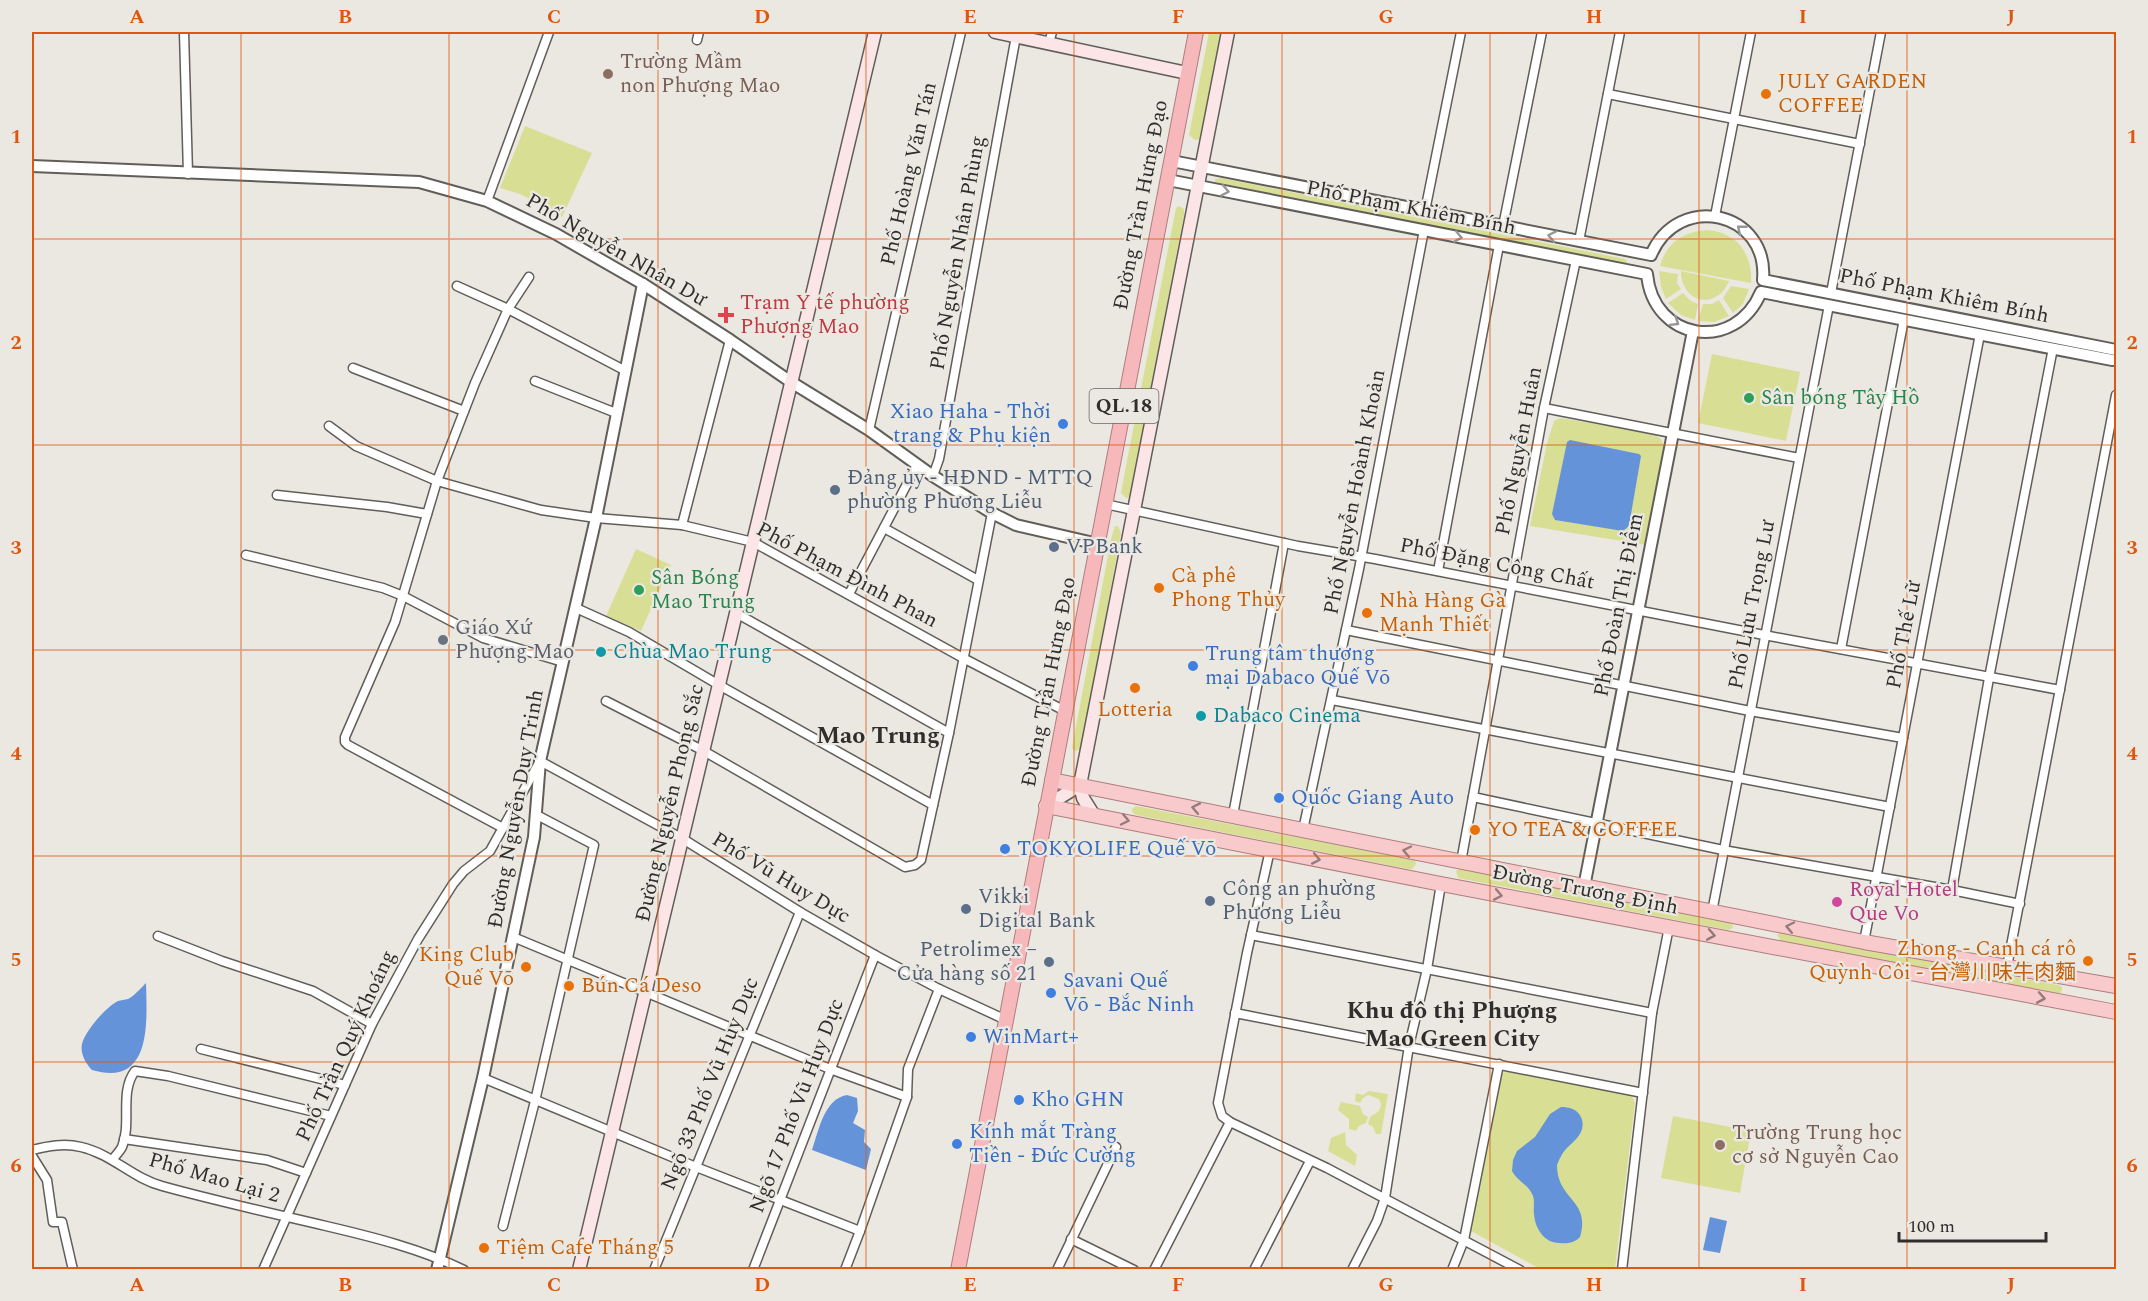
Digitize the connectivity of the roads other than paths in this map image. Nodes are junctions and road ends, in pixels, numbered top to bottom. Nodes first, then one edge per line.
1 (184, 32) edge
2 (549, 32) edge
3 (875, 32) edge
4 (961, 32) edge
5 (995, 32) edge
6 (1196, 32) edge
7 (1227, 32) edge
8 (1461, 32) edge
9 (1542, 32) edge
10 (1620, 32) edge
11 (1751, 32) edge
12 (1881, 32) edge
13 (1016, 36) junction
14 (1051, 37) edge
15 (1187, 73) junction
16 (1608, 94) junction
17 (1735, 118) junction
18 (1860, 144) junction
19 (1172, 161) junction
20 (32, 166) edge
21 (1202, 167) junction
22 (188, 174) junction
23 (1168, 180) junction
24 (1197, 186) junction
25 (487, 201) junction
26 (1425, 211) junction
27 (1715, 216) junction
28 (1503, 226) junction
29 (1424, 230) junction
30 (1579, 241) junction
31 (1499, 245) junction
32 (1576, 260) junction
33 (529, 277) dead end
34 (643, 284) junction
35 (457, 286) dead end
36 (1831, 293) junction
37 (1829, 305) junction
38 (508, 309) junction
39 (1904, 319) junction
40 (1693, 331) junction
41 (1980, 334) junction
42 (730, 340) junction
43 (2053, 348) junction
44 (2114, 355) edge
45 (353, 368) dead end
46 (624, 370) junction
47 (535, 381) dead end
48 (792, 382) junction
49 (2116, 395) edge
50 (1544, 408) junction
51 (464, 411) junction
52 (616, 413) junction
53 (329, 426) dead end
54 (868, 430) junction
55 (1672, 433) junction
56 (1799, 458) junction
57 (917, 465) junction
58 (933, 476) junction
59 (437, 481) junction
60 (277, 495) dead end
61 (1105, 504) junction
62 (1136, 510) junction
63 (992, 513) junction
64 (427, 514) junction
65 (596, 518) junction
66 (682, 525) junction
67 (884, 528) junction
68 (753, 542) junction
69 (1284, 543) junction
70 (1098, 544) junction
71 (246, 555) dead end
72 (1361, 556) junction
73 (1438, 571) junction
74 (978, 580) junction
75 (1512, 586) junction
76 (849, 594) junction
77 (403, 596) junction
78 (576, 608) junction
79 (1638, 610) junction
80 (736, 613) junction
81 (1346, 630) junction
82 (1764, 635) junction
83 (1841, 650) junction
84 (963, 658) junction
85 (1498, 659) junction
86 (563, 662) junction
87 (1917, 664) junction
88 (1989, 678) junction
89 (719, 685) junction
90 (1623, 686) junction
91 (2060, 690) junction
92 (1332, 700) junction
93 (606, 701) dead end
94 (1065, 711) junction
95 (1750, 711) junction
96 (1485, 729) junction
97 (949, 733) junction
98 (1903, 738) junction
99 (702, 750) junction
100 (1610, 754) junction
101 (540, 761) junction
102 (1737, 779) junction
103 (1052, 780) junction
104 (1080, 785) junction
105 (1473, 797) junction
106 (933, 805) junction
107 (1046, 806) junction
108 (1890, 807) junction
109 (535, 814) junction
110 (1093, 814) junction
111 (1233, 815) junction
112 (1597, 822) junction
113 (503, 828) junction
114 (1303, 830) junction
115 (683, 839) junction
116 (1270, 850) junction
117 (1723, 850) junction
118 (1446, 859) junction
119 (1461, 862) junction
120 (1876, 878) junction
121 (1441, 884) junction
122 (1584, 887) junction
123 (1952, 890) junction
124 (2020, 904) junction
125 (800, 912) junction
126 (1712, 912) junction
127 (1761, 921) junction
128 (1669, 927) junction
129 (1251, 935) junction
130 (158, 936) dead end
131 (513, 937) junction
132 (1864, 942) junction
133 (1757, 943) junction
134 (875, 955) junction
135 (567, 960) junction
136 (2007, 967) junction
137 (1427, 969) junction
138 (2083, 980) junction
139 (2116, 986) edge
140 (939, 989) junction
141 (644, 993) junction
142 (2079, 1005) junction
143 (2116, 1012) edge
144 (1235, 1013) junction
145 (1652, 1013) junction
146 (1006, 1020) junction
147 (372, 1024) junction
148 (749, 1034) junction
149 (1409, 1047) junction
150 (201, 1049) dead end
151 (1499, 1064) junction
152 (830, 1069) junction
153 (483, 1078) junction
154 (345, 1085) junction
155 (1643, 1093) junction
156 (907, 1097) junction
157 (535, 1101) junction
158 (332, 1116) junction
159 (1230, 1122) junction
160 (613, 1131) junction
161 (124, 1139) junction
162 (1116, 1147) dead end
163 (32, 1150) edge
164 (32, 1156) edge
165 (113, 1159) junction
166 (1310, 1161) junction
167 (696, 1167) junction
168 (306, 1173) junction
169 (1385, 1198) junction
170 (781, 1200) junction
171 (287, 1216) junction
172 (503, 1226) dead end
173 (860, 1231) junction
174 (1071, 1239) junction
175 (1464, 1240) junction
176 (440, 1258) junction
177 (73, 1269) edge
178 (263, 1269) edge
179 (437, 1269) edge
180 (464, 1269) edge
181 (579, 1269) edge
182 (654, 1269) edge
183 (753, 1269) edge
184 (845, 1269) edge
185 (958, 1269) edge
186 (1057, 1269) edge
187 (1134, 1269) edge
188 (1154, 1269) edge
189 (1254, 1269) edge
190 (1352, 1269) edge
191 (1452, 1269) edge
192 (1520, 1269) edge
193 (1622, 1269) edge

1 - 22 street
2 - 25 street
3 - 48 main road, Đường Nguyễn Phong Sắc
4 - 54 street, Phố Hoàng Văn Tán
5 - 13 main road
6 - 15 highway, Đường Trần Hưng Đạo / QL.18
7 - 21 main road
8 - 26 street
9 - 28 street
10 - 16 street
11 - 17 street
12 - 18 street
13 - 14 main road
13 - 58 street, Phố Nguyễn Nhân Phùng
14 - 15 main road
15 - 19 highway, Đường Trần Hưng Đạo / QL.18
16 - 17 street
16 - 30 street
17 - 18 street
17 - 27 street
18 - 36 street
19 - 21 street, Phố Phạm Khiêm Bính
19 - 23 highway, Đường Trần Hưng Đạo / QL.18
20 - 22 street, Phố Nguyễn Nhân Dư
21 - 24 main road
21 - 26 street, Phố Phạm Khiêm Bính
22 - 25 street, Phố Nguyễn Nhân Dư
23 - 24 street, Phố Phạm Khiêm Bính
23 - 61 highway, Đường Trần Hưng Đạo / QL.18
24 -> 29 street, Phố Phạm Khiêm Bính
24 - 62 main road
25 - 34 street, Phố Nguyễn Nhân Dư
26 - 28 street, Phố Phạm Khiêm Bính
27 - 30 street, Phố Phạm Khiêm Bính
36 -> 27 street, Phố Phạm Khiêm Bính
30 -> 28 street, Phố Phạm Khiêm Bính
29 -> 31 street, Phố Phạm Khiêm Bính
29 - 72 street, Phố Nguyễn Hoành Khoản
31 - 32 street, Phố Phạm Khiêm Bính
31 - 73 street
32 -> 40 street, Phố Phạm Khiêm Bính
32 - 50 street, Phố Nguyễn Huân
33 - 38 street
34 - 42 street, Phố Nguyễn Nhân Dư
34 - 46 street, Đường Nguyễn Duy Trinh
35 - 38 street
36 - 44 street, Phố Phạm Khiêm Bính
37 - 39 street, Phố Phạm Khiêm Bính
37 - 40 street, Phố Phạm Khiêm Bính
37 - 56 street, Phố Lưu Trọng Lư
38 - 46 street
38 - 51 street
39 - 41 street, Phố Phạm Khiêm Bính
39 - 83 street
40 - 55 street, Phố Đoàn Thị Điểm
41 - 43 street, Phố Phạm Khiêm Bính
41 - 87 street, Phố Thế Lữ
42 - 48 street, Phố Nguyễn Nhân Dư
42 - 66 street
43 - 44 street, Phố Phạm Khiêm Bính
43 - 88 street
45 - 51 street
46 - 52 street, Đường Nguyễn Duy Trinh
47 - 52 street
48 - 54 street, Phố Nguyễn Nhân Dư
48 - 68 main road, Đường Nguyễn Phong Sắc
49 - 91 street
50 - 55 street
50 - 75 street, Phố Nguyễn Huân
51 - 59 street
52 - 65 street, Đường Nguyễn Duy Trinh
53 - 59 street, Phố Phạm Đình Phan
54 - 57 street, Phố Nguyễn Nhân Dư
55 - 56 street
55 - 79 street, Phố Đoàn Thị Điểm
56 - 82 street, Phố Lưu Trọng Lư
57 - 58 street, Phố Nguyễn Nhân Dư
57 - 67 street
58 - 63 street, Phố Nguyễn Nhân Dư
59 - 64 street
59 - 65 street, Phố Phạm Đình Phan
60 - 64 street
61 - 62 street, Phố Đặng Công Chất
61 - 70 highway, Đường Trần Hưng Đạo / QL.18
62 - 69 street, Phố Đặng Công Chất
62 - 104 main road
63 - 70 street, Phố Nguyễn Nhân Dư
63 - 74 street
64 - 77 street
65 - 66 street, Phố Phạm Đình Phan
65 - 78 street, Đường Nguyễn Duy Trinh
66 - 68 street, Phố Phạm Đình Phan
67 - 74 street
67 - 76 street
68 - 76 street, Phố Phạm Đình Phan
68 - 80 main road, Đường Nguyễn Phong Sắc
69 - 72 street, Phố Đặng Công Chất
69 - 111 street
70 - 94 highway, Đường Trần Hưng Đạo / QL.18
71 - 77 street
72 - 73 street, Phố Đặng Công Chất
72 - 81 street, Phố Nguyễn Hoành Khoản
73 - 75 street, Phố Đặng Công Chất
74 - 84 street
75 - 79 street, Phố Đặng Công Chất
75 - 85 street, Phố Nguyễn Huân
76 - 84 street, Phố Phạm Đình Phan
77 - 86 street
77 - 113 street
78 - 86 street, Đường Nguyễn Duy Trinh
78 - 89 street
79 - 82 street, Phố Đặng Công Chất
79 - 90 street, Phố Đoàn Thị Điểm
80 - 89 main road, Đường Nguyễn Phong Sắc
80 - 97 street
81 - 85 street
81 - 92 street, Phố Nguyễn Hoành Khoản
82 - 83 street, Phố Đặng Công Chất
82 - 95 street, Phố Lưu Trọng Lư
83 - 87 street, Phố Đặng Công Chất
84 - 94 street, Phố Phạm Đình Phan
84 - 97 street
85 - 90 street
85 - 96 street, Phố Nguyễn Huân
86 - 101 street, Đường Nguyễn Duy Trinh
87 - 88 street, Phố Đặng Công Chất
87 - 98 street, Phố Thế Lữ
88 - 91 street, Phố Đặng Công Chất
88 - 123 street
89 - 99 main road, Đường Nguyễn Phong Sắc
89 - 106 street
90 - 95 street
90 - 100 street, Phố Đoàn Thị Điểm
91 - 124 street
92 - 96 street
92 - 114 street, Phố Nguyễn Hoành Khoản
93 - 99 street
94 - 103 highway, Đường Trần Hưng Đạo / QL.18
95 - 98 street
95 - 102 street, Phố Lưu Trọng Lư
96 - 100 street
96 - 105 street, Phố Nguyễn Huân
97 - 106 street
98 - 108 street, Phố Thế Lữ
99 - 106 street
99 - 115 main road, Đường Nguyễn Phong Sắc
100 - 102 street
100 - 112 street, Phố Đoàn Thị Điểm
101 - 109 street, Đường Nguyễn Duy Trinh
101 - 113 street, Phố Trần Quý Khoáng
101 - 115 street, Phố Vũ Huy Dực
102 - 108 street
102 - 117 street, Phố Lưu Trọng Lư
103 - 104 main road, Đường Trương Định
103 - 107 highway, Đường Trần Hưng Đạo / QL.18
104 - 107 main road
104 - 110 main road
111 -> 104 main road, Đường Trương Định
105 - 112 street
105 - 119 street, Phố Nguyễn Huân
107 - 110 main road, Đường Trương Định
107 - 146 highway, Đường Trần Hưng Đạo / QL.18
108 - 120 street, Phố Thế Lữ
109 - 131 street, Đường Nguyễn Duy Trinh
109 - 135 street
110 -> 116 main road, Đường Trương Định
111 - 114 main road, Đường Trương Định
112 - 117 street
112 - 122 street, Phố Đoàn Thị Điểm
113 - 147 street, Phố Trần Quý Khoáng
118 -> 114 main road, Đường Trương Định
115 - 125 street, Phố Vũ Huy Dực
115 - 141 main road, Đường Nguyễn Phong Sắc
116 -> 121 main road, Đường Trương Định
116 - 129 street
117 - 120 street
117 - 126 street, Phố Lưu Trọng Lư
118 - 119 main road, Đường Trương Định
118 - 121 main road
119 - 122 main road, Đường Trương Định
120 - 123 street
120 - 132 street, Phố Thế Lữ
121 -> 128 main road, Đường Trương Định
121 - 137 street
122 - 126 main road, Đường Trương Định
123 - 124 street
124 - 136 street
125 - 134 street, Phố Vũ Huy Dực
125 - 148 street, Ngõ 33 Phố Vũ Huy Dực
126 - 127 main road, Đường Trương Định
132 -> 127 main road, Đường Trương Định
127 - 133 main road
128 -> 133 main road, Đường Trương Định
128 - 145 street
129 - 137 street
129 - 144 street
130 - 147 street
131 - 135 street
131 - 153 street, Đường Nguyễn Duy Trinh
132 - 136 main road, Đường Trương Định
133 -> 142 main road, Đường Trương Định
134 - 140 street, Phố Vũ Huy Dực
134 - 152 street, Ngõ 17 Phố Vũ Huy Dực
135 - 141 street
135 - 157 street
136 - 138 main road, Đường Trương Định
137 - 145 street
137 - 149 street
138 - 139 main road, Đường Trương Định
138 - 142 main road
140 - 146 street, Phố Vũ Huy Dực
140 - 156 street
141 - 148 street
141 - 160 main road, Đường Nguyễn Phong Sắc
142 - 143 main road, Đường Trương Định
144 - 149 street
144 - 159 street
145 - 155 street
146 - 185 highway, Đường Trần Hưng Đạo / QL.18
147 - 154 street, Phố Trần Quý Khoáng
148 - 152 street
148 - 167 street, Ngõ 33 Phố Vũ Huy Dực
149 - 151 street
149 - 169 street
150 - 154 street
151 - 155 street
151 - 175 street
152 - 156 street
152 - 170 street, Ngõ 17 Phố Vũ Huy Dực
153 - 157 street
153 - 176 street, Đường Nguyễn Duy Trinh
154 - 158 street, Phố Trần Quý Khoáng
155 - 193 street
156 - 173 street
157 - 160 street
157 - 172 street
158 - 161 street
158 - 168 street, Phố Trần Quý Khoáng
159 - 166 street
159 - 188 street
160 - 167 street
160 - 181 main road, Đường Nguyễn Phong Sắc
161 - 165 street
161 - 168 street
162 - 174 street
163 - 165 street, Phố Mao Lại 2
164 - 177 street
165 - 171 street, Phố Mao Lại 2
166 - 169 street
166 - 189 street
167 - 170 street
167 - 182 street, Ngõ 33 Phố Vũ Huy Dực
168 - 171 street, Phố Trần Quý Khoáng
169 - 175 street
169 - 190 street
170 - 173 street
170 - 183 street, Ngõ 17 Phố Vũ Huy Dực
171 - 176 street, Phố Mao Lại 2
171 - 178 street, Phố Trần Quý Khoáng
173 - 184 street
174 - 186 street
174 - 187 street
175 - 191 street
175 - 192 street
176 - 179 street, Đường Nguyễn Duy Trinh
176 - 180 street, Phố Mao Lại 2

